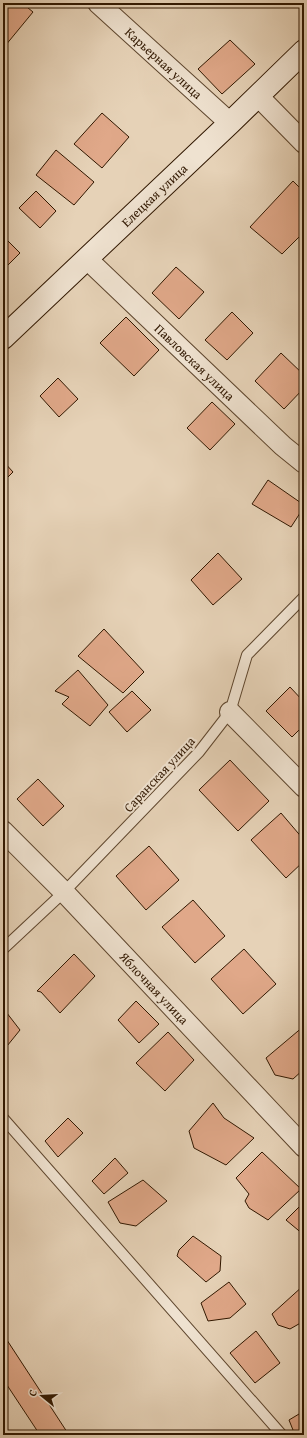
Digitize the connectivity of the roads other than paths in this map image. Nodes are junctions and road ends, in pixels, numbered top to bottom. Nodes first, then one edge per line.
1 (98, 3) edge
2 (304, 51) edge
3 (258, 96) junction
4 (230, 123) junction
5 (304, 143) edge
6 (87, 259) junction
7 (3, 338) edge
8 (304, 463) edge
9 (304, 596) edge
10 (230, 712) junction
11 (304, 787) edge
12 (3, 831) edge
13 (64, 892) junction
14 (3, 949) edge
15 (3, 1118) edge
16 (304, 1147) edge
17 (282, 1435) edge

1 - 4 street, Карьерная улица
2 - 3 main road, Елецкая улица
3 - 4 main road, Елецкая улица
3 - 5 street
4 - 6 main road, Елецкая улица
6 - 7 main road, Елецкая улица
6 - 8 street, Павловская улица
9 - 10 lane, Саранская улица
10 - 11 street
10 - 13 lane, Саранская улица
12 - 13 street, Яблочная улица
13 - 14 lane, Саранская улица
13 - 16 street, Яблочная улица
15 - 17 lane

